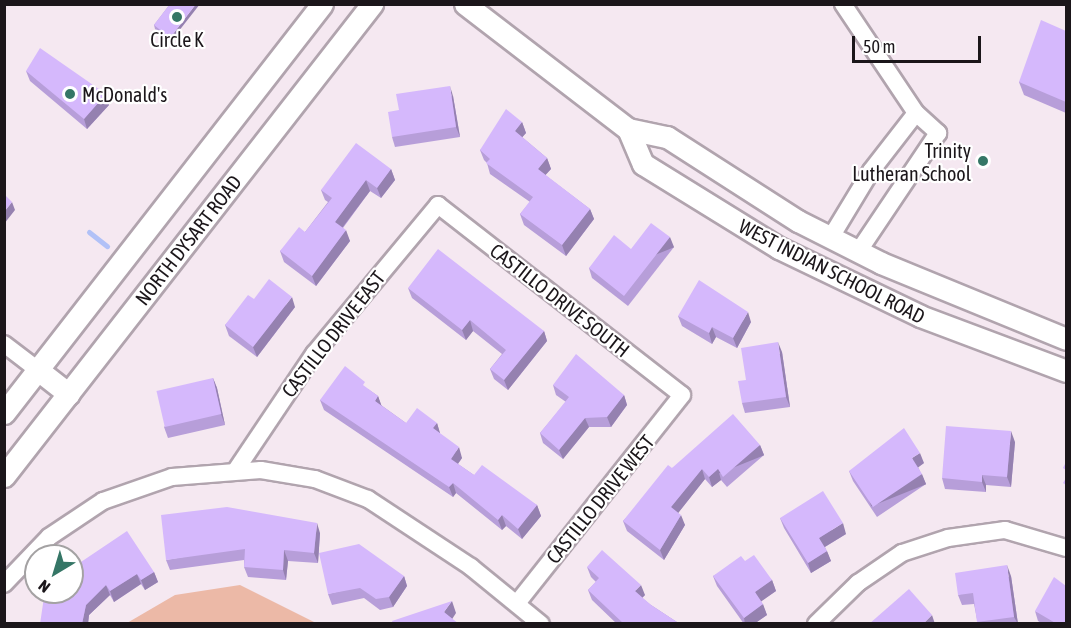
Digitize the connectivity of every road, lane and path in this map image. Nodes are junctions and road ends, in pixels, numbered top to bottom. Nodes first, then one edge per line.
1 (322, 4) edge
2 (372, 4) edge
3 (465, 4) edge
4 (843, 4) edge
5 (916, 113) junction
6 (627, 129) junction
7 (438, 205) joint
8 (831, 237) junction
9 (858, 252) junction
10 (1066, 339) edge
11 (4, 344) edge
12 (38, 370) junction
13 (1066, 371) edge
14 (69, 393) junction
15 (682, 395) joint
16 (4, 413) edge
17 (236, 470) junction
18 (4, 476) edge
19 (1066, 548) edge
20 (4, 584) edge
21 (517, 603) junction
22 (542, 624) edge
23 (816, 624) edge

1 - 12 main road, NORTH DYSART ROAD
2 - 14 main road, NORTH DYSART ROAD
3 - 6 main road, WEST INDIAN SCHOOL ROAD
4 - 5 street
5 - 8 street
5 - 9 street
6 - 8 main road, WEST INDIAN SCHOOL ROAD
6 - 13 main road, WEST INDIAN SCHOOL ROAD
7 - 15 street, CASTILLO DRIVE SOUTH
7 - 17 street, CASTILLO DRIVE EAST
8 - 9 main road, WEST INDIAN SCHOOL ROAD
9 - 10 main road, WEST INDIAN SCHOOL ROAD
11 - 12 street
12 - 14 main road
12 - 16 main road, NORTH DYSART ROAD
14 - 18 main road, NORTH DYSART ROAD
15 - 21 street, CASTILLO DRIVE WEST
17 - 20 street
17 - 21 street
19 - 23 street
21 - 22 street

